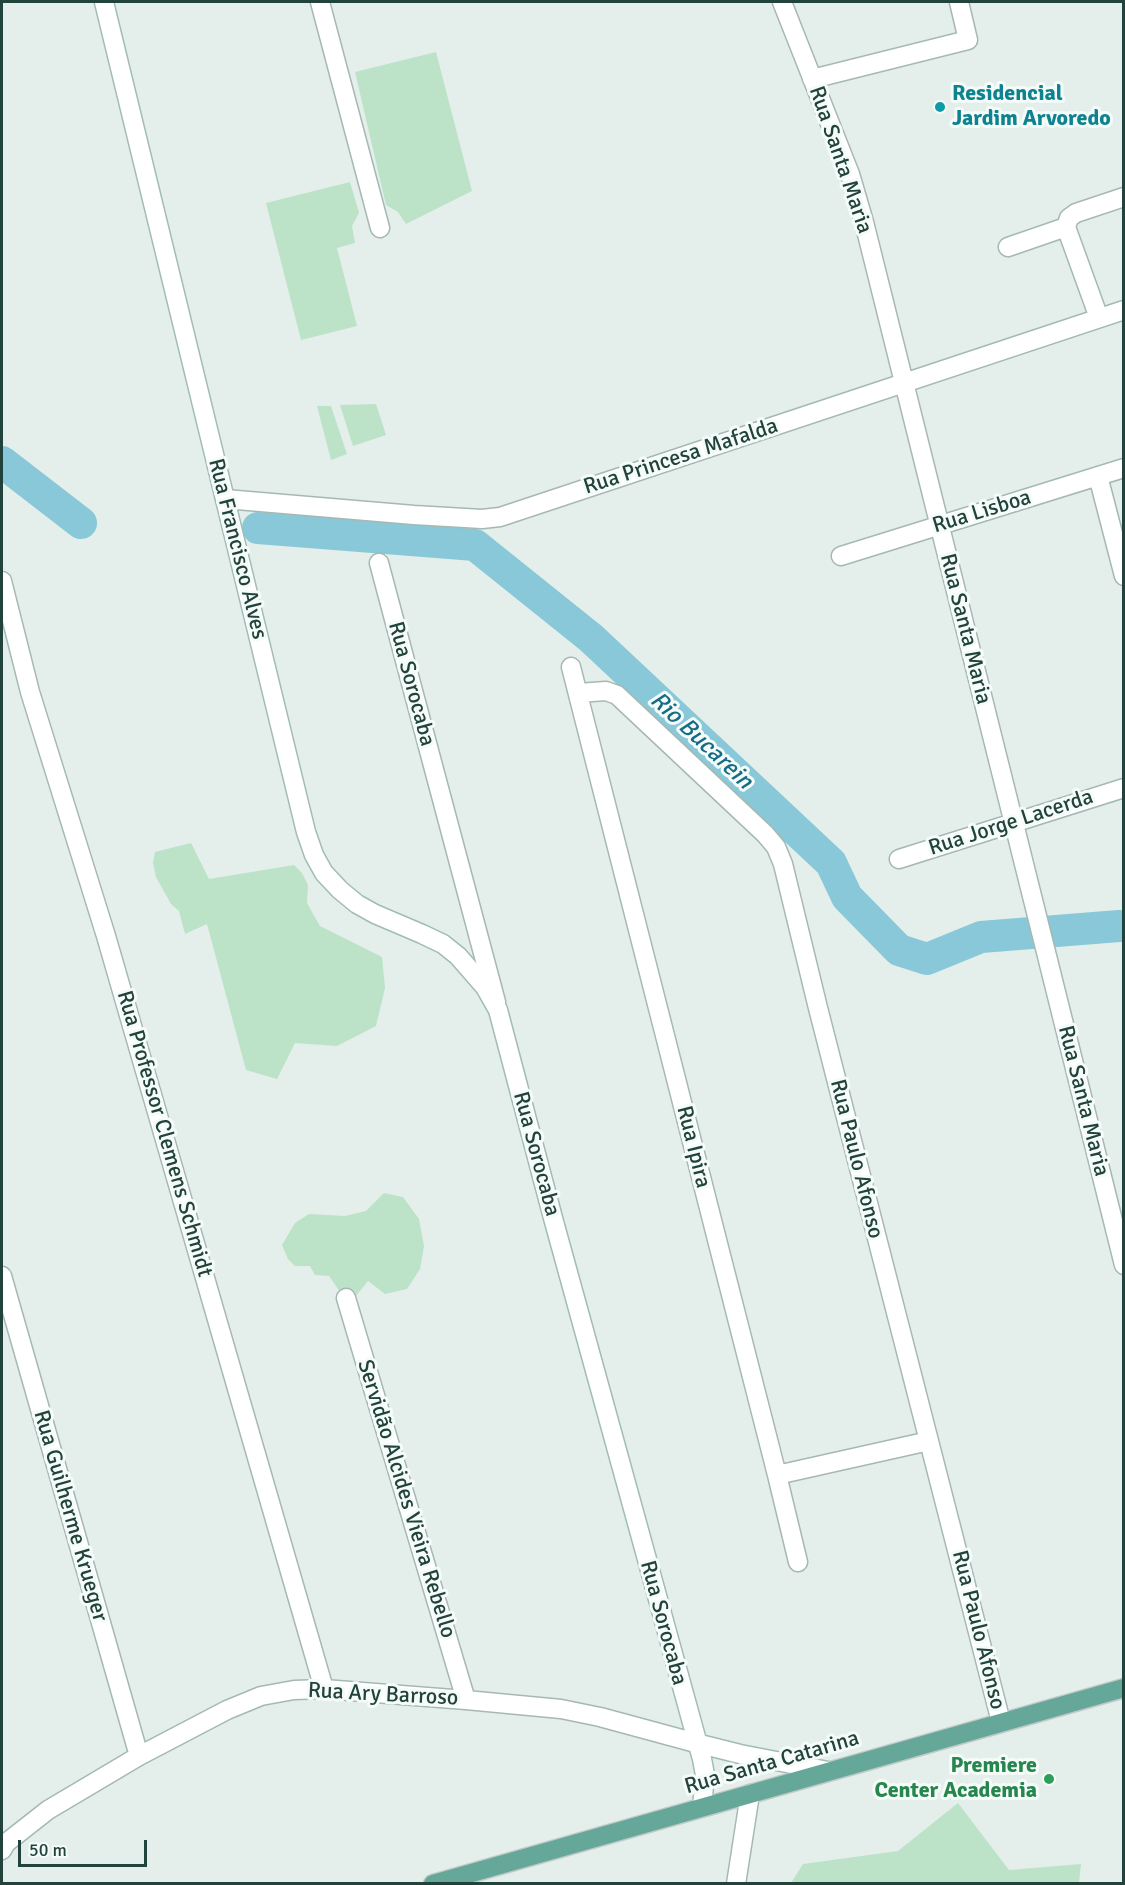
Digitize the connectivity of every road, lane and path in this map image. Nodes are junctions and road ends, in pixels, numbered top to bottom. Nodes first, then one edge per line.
1 (104, 2) edge
2 (320, 2) edge
3 (782, 2) edge
4 (959, 2) edge
5 (812, 79) junction
6 (1124, 197) edge
7 (1066, 227) junction
8 (380, 228) dead end
9 (1008, 247) dead end
10 (1124, 310) edge
11 (1098, 318) junction
12 (904, 383) junction
13 (1124, 468) edge
14 (1098, 476) junction
15 (225, 498) junction
16 (939, 525) junction
17 (841, 556) dead end
18 (379, 563) dead end
19 (1124, 576) edge
20 (2, 581) edge
21 (571, 667) dead end
22 (578, 693) junction
23 (1124, 788) edge
24 (1013, 822) junction
25 (899, 859) dead end
26 (498, 1010) junction
27 (1124, 1265) edge
28 (2, 1276) edge
29 (346, 1298) dead end
30 (929, 1441) junction
31 (777, 1475) junction
32 (798, 1562) dead end
33 (1124, 1688) edge
34 (324, 1689) junction
35 (466, 1700) junction
36 (1001, 1722) junction
37 (696, 1743) junction
38 (139, 1756) junction
39 (828, 1771) junction
40 (750, 1794) junction
41 (702, 1807) junction
42 (3, 1844) edge
43 (433, 1884) edge
44 (736, 1884) edge

1 - 15 street, Rua Francisco Alves
2 - 8 street
3 - 5 street, Rua Santa Maria
4 - 5 street
5 - 12 street, Rua Santa Maria
6 - 7 street
7 - 9 street
7 - 11 street
10 - 11 street, Rua Princesa Mafalda
11 - 12 street, Rua Princesa Mafalda
12 - 15 street, Rua Princesa Mafalda
12 - 16 street, Rua Santa Maria
13 - 14 street, Rua Lisboa
14 - 16 street, Rua Lisboa
14 - 19 street
15 - 26 street, Rua Francisco Alves
16 - 17 street, Rua Lisboa
16 - 24 street, Rua Santa Maria
18 - 26 street, Rua Sorocaba
20 - 34 street, Rua Professor Clemens Schmidt
21 - 22 street, Rua Ipira
22 - 30 street, Rua Paulo Afonso
22 - 31 street, Rua Ipira
23 - 24 street, Rua Jorge Lacerda
24 - 25 street, Rua Jorge Lacerda
24 - 27 street, Rua Santa Maria
26 - 37 street, Rua Sorocaba
28 - 38 street, Rua Guilherme Krueger
29 - 35 street, Servidão Alcides Vieira Rebello
30 - 31 street
30 - 36 street, Rua Paulo Afonso
31 - 32 street, Rua Ipira
33 - 36 main road, Rua Santa Catarina
34 - 35 street, Rua Ary Barroso
34 - 38 street, Rua Ary Barroso
35 - 37 street, Rua Ary Barroso
36 - 39 main road, Rua Santa Catarina
37 - 39 street
37 - 41 street, Rua Sorocaba
38 - 42 street, Rua Ary Barroso
39 - 40 main road, Rua Santa Catarina
40 - 41 main road, Rua Santa Catarina
40 - 44 street
41 - 43 main road, Rua Santa Catarina

